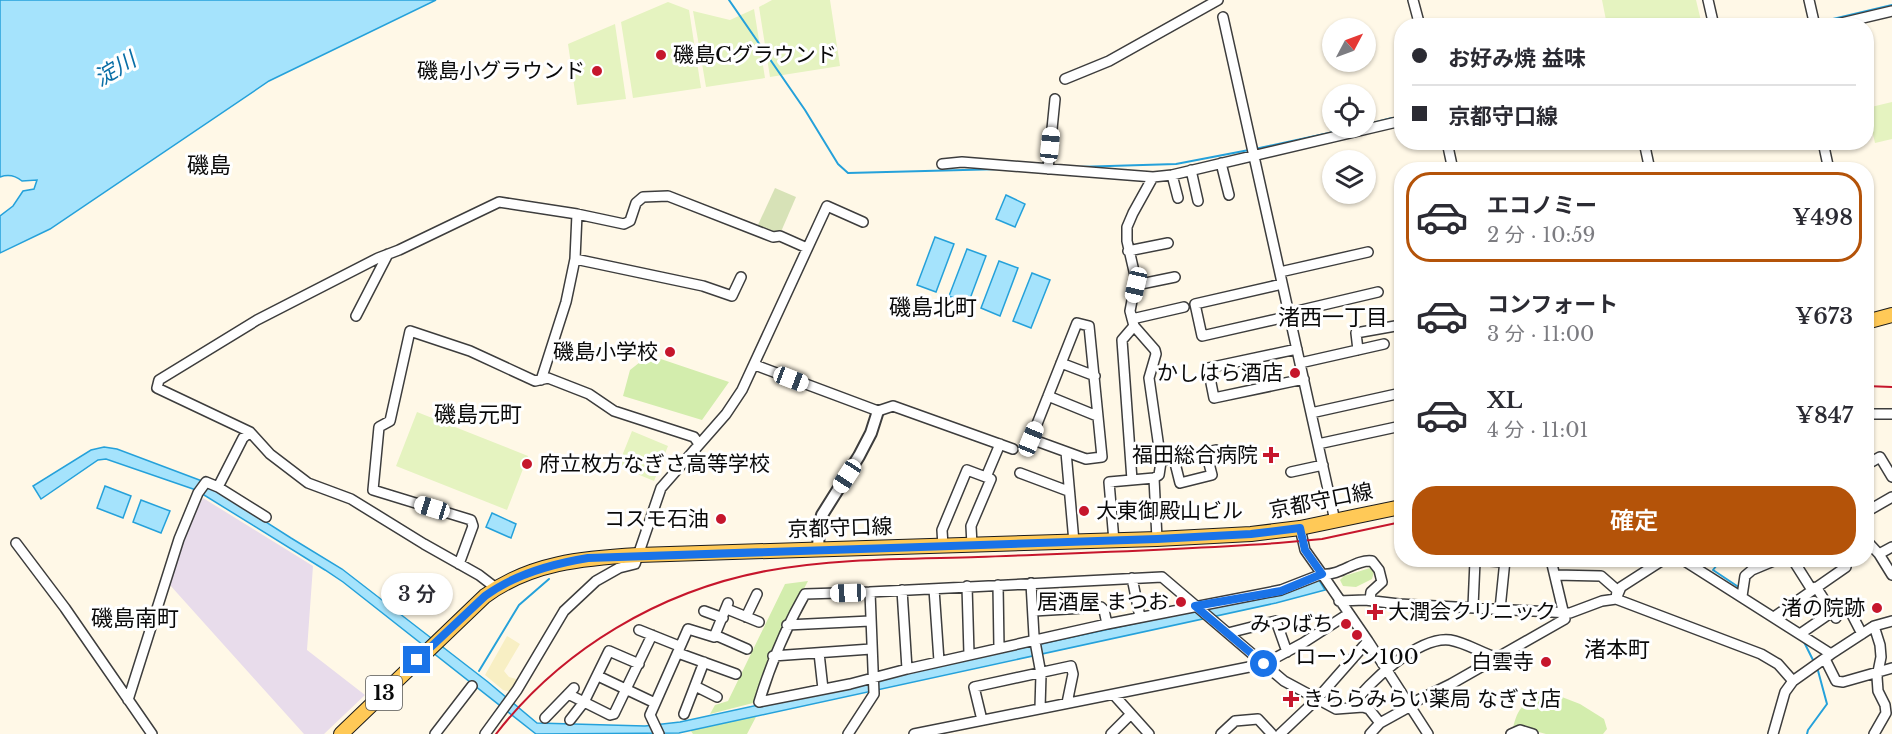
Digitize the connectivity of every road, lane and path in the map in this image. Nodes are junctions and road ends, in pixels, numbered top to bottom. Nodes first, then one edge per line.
1 (1218, 0) edge
2 (1413, 0) edge
3 (1708, 0) edge
4 (1809, 0) edge
5 (1892, 11) edge
6 (1223, 17) dead end
7 (1418, 18) edge
8 (1712, 18) edge
9 (1813, 18) edge
10 (1863, 18) edge
11 (1065, 79) dead end
12 (1055, 99) dead end
13 (1394, 122) edge
14 (1253, 150) junction
15 (1221, 163) junction
16 (942, 164) dead end
17 (1048, 168) junction
18 (1191, 170) junction
19 (1172, 175) junction
20 (1153, 177) junction
21 (1229, 195) dead end
22 (1178, 198) dead end
23 (1198, 201) dead end
24 (577, 214) junction
25 (863, 222) dead end
26 (1168, 243) dead end
27 (807, 248) junction
28 (1128, 251) junction
29 (1368, 252) dead end
30 (388, 254) junction
31 (575, 259) junction
32 (1280, 272) junction
33 (1176, 276) dead end
34 (741, 277) dead end
35 (1282, 284) junction
36 (1136, 285) junction
37 (1378, 292) dead end
38 (1184, 307) dead end
39 (1289, 315) junction
40 (1892, 315) edge
41 (356, 316) dead end
42 (1874, 320) edge
43 (1133, 323) junction
44 (1394, 326) edge
45 (1384, 344) dead end
46 (1297, 349) junction
47 (1358, 350) junction
48 (1061, 363) junction
49 (1300, 363) junction
50 (755, 366) junction
51 (1095, 376) junction
52 (1304, 379) junction
53 (541, 380) junction
54 (1394, 395) edge
55 (1048, 396) junction
56 (878, 411) junction
57 (1311, 413) junction
58 (1874, 414) edge
59 (1892, 414) edge
60 (1097, 416) junction
61 (1394, 428) edge
62 (250, 432) junction
63 (699, 444) junction
64 (1000, 444) junction
65 (1318, 444) junction
66 (1013, 449) dead end
67 (1066, 452) junction
68 (1174, 459) junction
69 (1874, 460) edge
70 (1161, 462) junction
71 (1323, 465) junction
72 (1291, 472) dead end
73 (1020, 473) dead end
74 (986, 477) junction
75 (1892, 477) edge
76 (1154, 478) junction
77 (1132, 480) junction
78 (218, 487) junction
79 (373, 490) junction
80 (1068, 491) junction
81 (1892, 496) edge
82 (360, 505) junction
83 (1874, 507) edge
84 (1394, 508) edge
85 (266, 517) dead end
86 (1335, 521) junction
87 (1300, 528) junction
88 (1157, 539) junction
89 (1114, 541) junction
90 (1074, 542) junction
91 (16, 543) dead end
92 (972, 545) junction
93 (943, 546) junction
94 (1892, 547) edge
95 (1874, 549) edge
96 (818, 550) junction
97 (1879, 554) junction
98 (638, 555) junction
99 (459, 564) junction
100 (1475, 567) edge
101 (1505, 567) edge
102 (1553, 567) edge
103 (1652, 567) edge
104 (1694, 567) edge
105 (1752, 567) edge
106 (1798, 567) edge
107 (1846, 567) dead end
108 (1322, 574) junction
109 (1555, 575) junction
110 (1892, 575) edge
111 (1132, 578) junction
112 (1031, 583) junction
113 (998, 585) junction
114 (967, 586) junction
115 (496, 588) junction
116 (934, 589) junction
117 (1814, 589) junction
118 (902, 590) junction
119 (870, 592) junction
120 (757, 594) dead end
121 (1742, 596) junction
122 (1616, 599) junction
123 (1370, 600) junction
124 (1339, 601) junction
125 (1197, 607) junction
126 (1473, 607) junction
127 (1848, 607) dead end
128 (1500, 609) junction
129 (726, 610) junction
130 (704, 611) dead end
131 (1034, 611) junction
132 (1564, 612) junction
133 (1348, 614) junction
134 (746, 617) junction
135 (1140, 617) junction
136 (1774, 617) junction
137 (870, 621) junction
138 (1892, 621) edge
139 (759, 622) dead end
140 (1107, 624) junction
141 (787, 625) junction
142 (1874, 626) junction
143 (639, 630) dead end
144 (1228, 633) junction
145 (1800, 634) junction
146 (1862, 634) junction
147 (652, 635) junction
148 (715, 635) junction
149 (1368, 641) junction
150 (1036, 642) junction
151 (999, 648) junction
152 (679, 649) junction
153 (747, 649) dead end
154 (871, 649) junction
155 (1287, 652) junction
156 (819, 653) junction
157 (969, 654) junction
158 (773, 656) junction
159 (1828, 656) junction
160 (1498, 658) junction
161 (939, 661) junction
162 (704, 663) junction
163 (639, 664) junction
164 (1264, 664) junction
165 (1892, 668) edge
166 (907, 669) junction
167 (1386, 671) junction
168 (1040, 672) junction
169 (1878, 673) junction
170 (736, 674) dead end
171 (598, 676) junction
172 (873, 677) junction
173 (1793, 681) junction
174 (472, 686) dead end
175 (695, 686) junction
176 (626, 689) junction
177 (823, 690) junction
178 (1114, 695) junction
179 (717, 697) dead end
180 (1317, 699) junction
181 (128, 700) junction
182 (584, 702) junction
183 (655, 703) junction
184 (1067, 703) junction
185 (1409, 706) junction
186 (1353, 707) junction
187 (1040, 708) junction
188 (684, 714) dead end
189 (1131, 714) junction
190 (1889, 714) edge
191 (545, 718) dead end
192 (570, 720) dead end
193 (982, 720) junction
194 (1380, 723) junction
195 (152, 734) edge
196 (341, 734) edge
197 (435, 734) edge
198 (485, 734) edge
199 (659, 734) edge
200 (848, 734) edge
201 (914, 734) edge
202 (1111, 734) edge
203 (1149, 734) edge
204 (1221, 734) edge
205 (1272, 734) edge
206 (1280, 734) edge
207 (1370, 734) edge
208 (1428, 734) edge
209 (1511, 734) edge
210 (1533, 734) edge
211 (1773, 734) edge
212 (1874, 734) edge

1 - 11 street
2 - 7 street
3 - 8 street
4 - 9 street
5 - 10 street
6 - 14 street
12 - 17 street
13 - 14 street
14 - 15 street
14 - 32 street
15 - 18 street
15 - 21 street
16 - 17 street
17 - 20 street
18 - 19 street
18 - 23 street
19 - 20 street
19 - 22 street
20 - 28 street
24 - 27 street
24 - 30 street
24 - 31 street
25 - 27 street
26 - 28 street
27 - 50 street
28 - 36 street
29 - 32 street
30 - 41 street
30 - 62 street
31 - 34 street
31 - 53 street
32 - 35 street
33 - 36 street
35 - 39 street
35 - 39 street
36 - 43 street
37 - 39 street
38 - 43 street
39 - 46 street
40 - 42 main road
43 - 70 street
43 - 77 street
44 - 47 street
45 - 47 street
46 - 49 street
46 - 52 street
47 - 49 street
48 - 51 street
48 - 51 street
48 - 55 street
49 - 52 street
50 - 56 street
50 - 63 street
51 - 60 street
52 - 57 street
53 - 63 street
53 - 79 street
54 - 57 street
55 - 60 street
55 - 67 street
56 - 64 street
56 - 96 street
57 - 65 street
58 - 59 street
60 - 67 street
61 - 65 street
62 - 78 street
62 - 82 street
63 - 98 street
64 - 66 street
64 - 74 street
65 - 71 street
67 - 80 street
68 - 68 street
68 - 70 street
69 - 75 street
70 - 76 street
71 - 72 street
71 - 86 street
73 - 80 street
74 - 92 street
74 - 93 street
76 - 77 street
76 - 88 street
77 - 89 street
78 - 85 street
78 - 181 street
79 - 82 street
79 - 99 street
80 - 90 street
81 - 83 street
82 - 99 street
84 - 86 main road, 京都守口線 / 13
86 - 87 main road, 京都守口線 / 13
87 - 88 main road, 京都守口線 / 13
87 - 108 street
88 - 89 main road, 京都守口線 / 13
89 - 90 main road, 京都守口線 / 13
90 - 92 main road, 京都守口線 / 13
91 - 181 street
92 - 93 main road, 京都守口線 / 13
93 - 96 main road, 京都守口線 / 13
94 - 97 street
95 - 97 street
96 - 98 main road, 京都守口線 / 13
97 - 110 street
98 - 115 main road, 京都守口線 / 13
98 - 198 street
99 - 115 street
100 - 126 street
101 - 128 street
102 - 109 street
103 - 122 street
104 - 121 street
105 - 121 street
106 - 117 street
107 - 117 street
108 - 123 street
108 - 124 street
108 - 125 street
109 - 122 street
109 - 132 street
111 - 112 street
111 - 125 street
111 - 135 street
112 - 113 street
112 - 131 street
113 - 114 street
113 - 151 street
114 - 116 street
114 - 157 street
115 - 196 main road, 京都守口線 / 13
116 - 118 street
116 - 161 street
117 - 136 street
117 - 145 street
118 - 119 street
118 - 166 street
119 - 137 street
119 - 141 street
120 - 134 street
121 - 136 street
122 - 132 street
122 - 173 street
123 - 124 street
123 - 126 street
124 - 133 street
125 - 135 street
125 - 144 street
126 - 128 street
127 - 146 street
128 - 132 street
129 - 130 street
129 - 134 street
129 - 148 street
131 - 140 street
131 - 150 street
132 - 160 street
133 - 149 street
133 - 155 street
134 - 139 street
135 - 140 street
136 - 145 street
137 - 141 street
137 - 154 street
138 - 142 street
140 - 150 street
141 - 158 street
142 - 146 street
142 - 169 street
143 - 147 street
144 - 155 street
144 - 164 street
145 - 159 street
146 - 159 street
147 - 152 street
147 - 163 street
148 - 152 street
148 - 153 street
149 - 167 street
149 - 180 street
150 - 151 street
150 - 168 street
151 - 157 street
152 - 162 street
152 - 183 street
154 - 156 street
154 - 172 street
155 - 164 street
156 - 158 street
156 - 177 street
157 - 161 street
158 - 177 street
159 - 169 street
159 - 173 street
160 - 167 street
160 - 185 street
161 - 166 street
162 - 170 street
162 - 175 street
163 - 171 street
163 - 176 street
164 - 178 street
164 - 180 street
165 - 169 street
166 - 172 street
167 - 185 street
167 - 186 street
168 - 184 street
168 - 187 street
168 - 193 street
169 - 190 street
171 - 176 street
171 - 182 street
172 - 177 street
172 - 200 street
173 - 211 street
174 - 197 street
175 - 179 street
175 - 188 street
176 - 182 street
176 - 183 street
178 - 184 street
178 - 189 street
180 - 186 street
180 - 206 street
181 - 195 street
182 - 191 street
182 - 192 street
183 - 199 street
184 - 187 street
185 - 194 street
185 - 208 street
186 - 194 street
187 - 193 street
189 - 202 street
189 - 203 street
190 - 212 street
193 - 201 street
194 - 207 street
204 - 205 street
209 - 210 street

